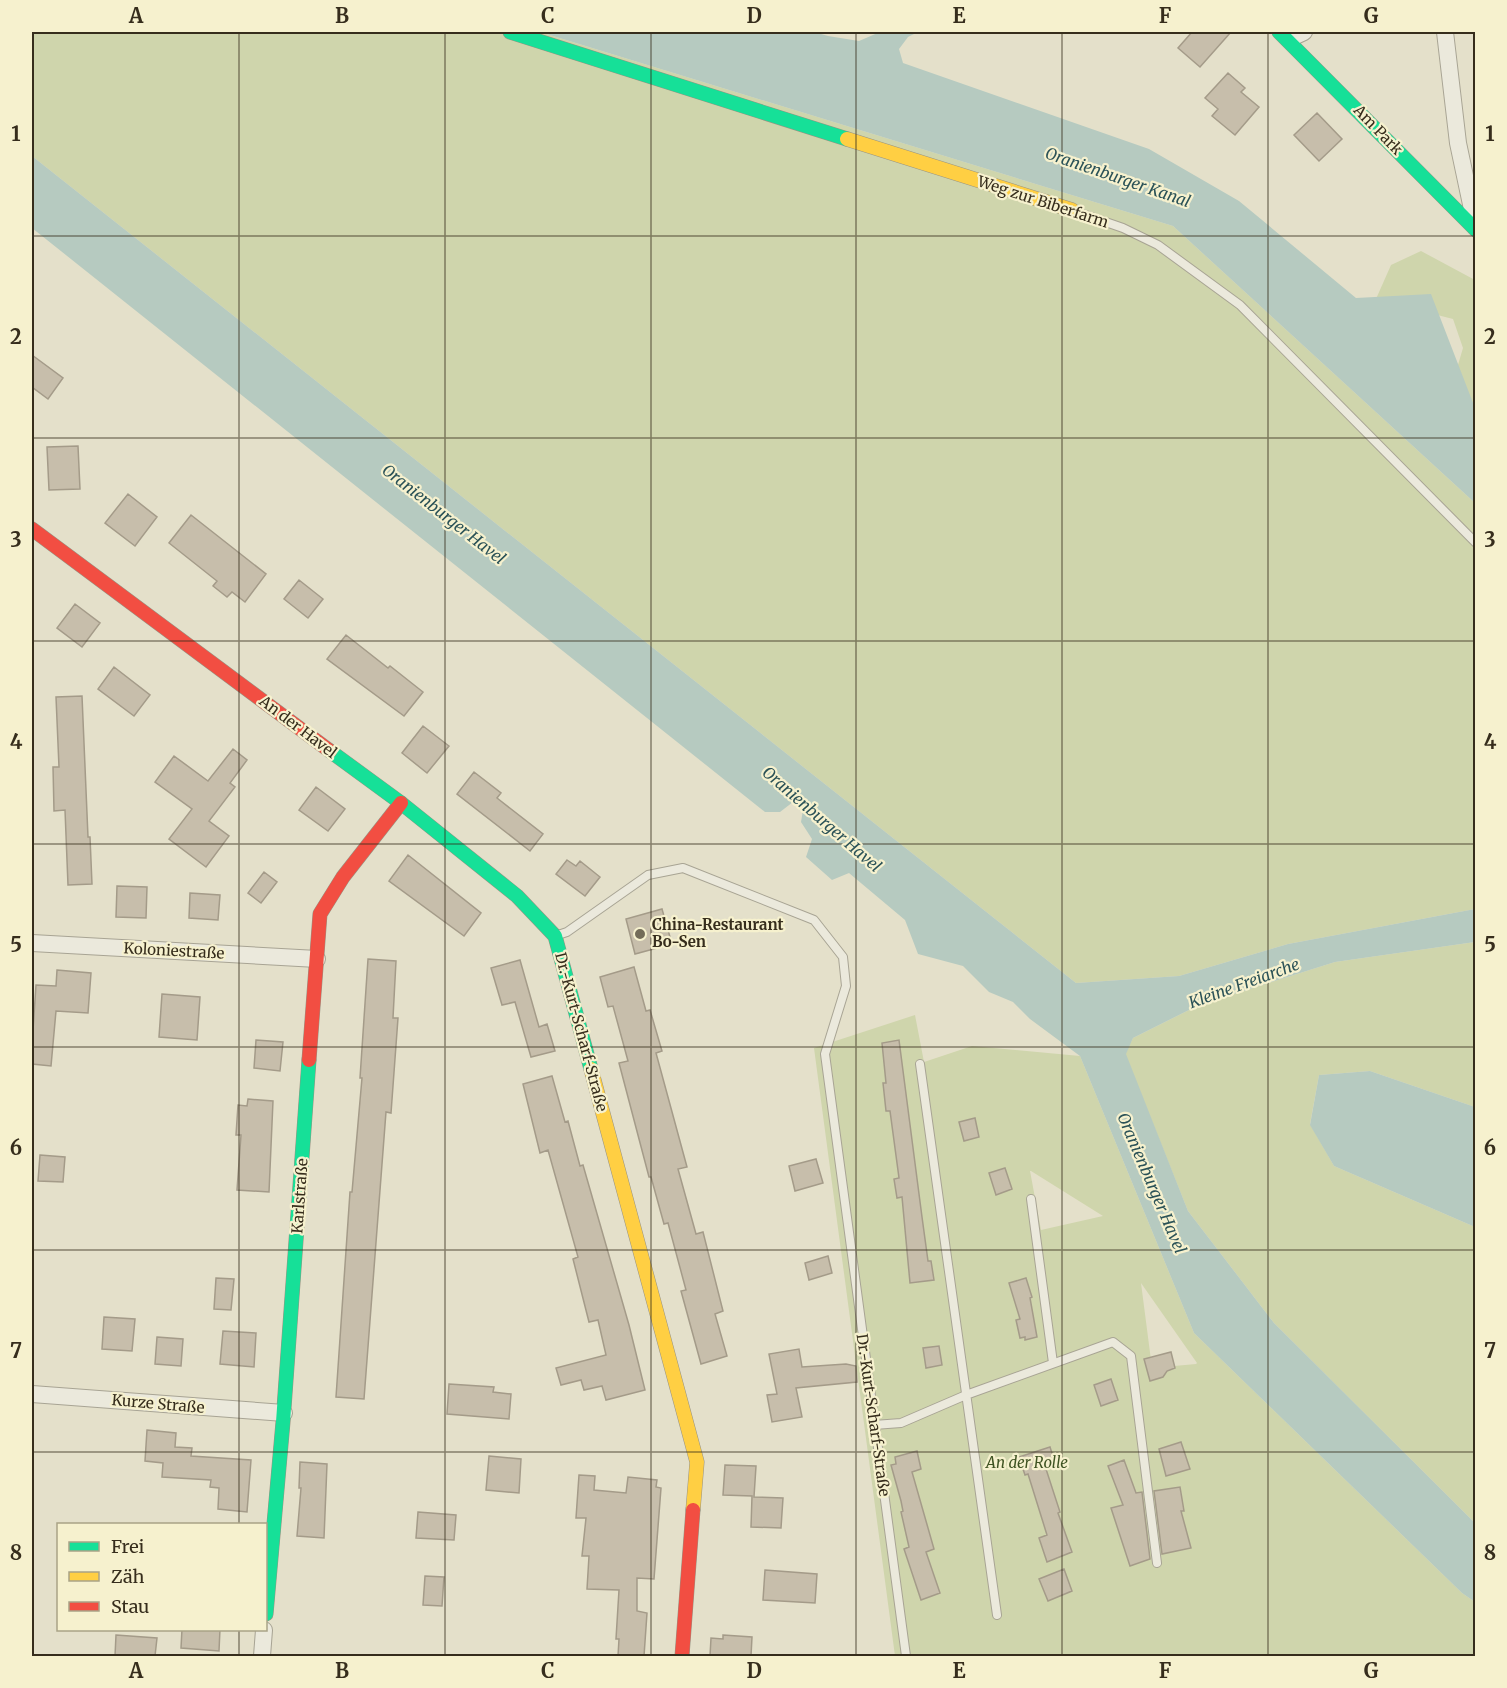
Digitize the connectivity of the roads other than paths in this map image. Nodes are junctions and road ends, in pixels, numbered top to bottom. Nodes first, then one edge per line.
1 (510, 32) edge
2 (1304, 32) edge
3 (1445, 32) edge
4 (1284, 35) edge
5 (1072, 210) joint
6 (1476, 229) edge
7 (32, 529) edge
8 (1476, 543) edge
9 (401, 803) junction
10 (555, 936) junction
11 (32, 944) edge
12 (317, 959) junction
13 (920, 1064) dead end
14 (1031, 1199) dead end
15 (1053, 1363) junction
16 (32, 1394) edge
17 (966, 1395) junction
18 (284, 1413) junction
19 (874, 1425) junction
20 (1157, 1563) dead end
21 (267, 1603) edge
22 (997, 1615) dead end
23 (264, 1631) edge
24 (262, 1656) edge
25 (682, 1656) edge
26 (906, 1656) edge

1 - 5 street, Weg zur Biberfarm
2 - 4 street
3 - 6 street
4 - 6 street, Am Park
5 - 8 lane, Weg zur Biberfarm
7 - 9 street, An der Havel
9 - 10 street, An der Havel
9 - 12 street, Karlstraße
10 - 19 lane, Dr.-Kurt-Scharf-Straße
10 - 25 street, Dr.-Kurt-Scharf-Straße
11 - 12 street, Koloniestraße
12 - 18 street, Karlstraße
13 - 17 lane
14 - 15 lane
15 - 17 lane
15 - 20 lane
16 - 18 street, Kurze Straße
17 - 19 lane
17 - 22 lane
18 - 21 street, Karlstraße
19 - 26 lane, Dr.-Kurt-Scharf-Straße
23 - 24 street

